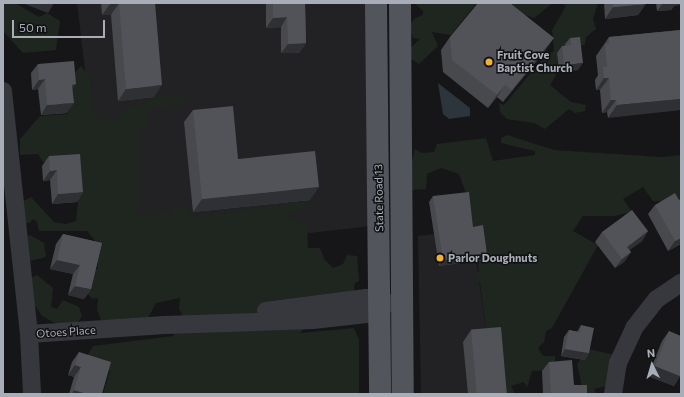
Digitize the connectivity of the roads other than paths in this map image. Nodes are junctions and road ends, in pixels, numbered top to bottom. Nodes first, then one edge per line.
1 (376, 3) edge
2 (400, 3) edge
3 (3, 91) edge
4 (9, 217) edge
5 (681, 283) edge
6 (403, 301) junction
7 (380, 304) junction
8 (29, 334) junction
9 (32, 394) edge
10 (380, 394) edge
11 (404, 394) edge
12 (613, 394) edge

1 - 7 main road, State Road 13
2 - 6 main road, State Road 13
3 - 4 street, Otoes Place
4 - 8 street, Otoes Place
5 - 12 street
6 - 7 street, Otoes Place
6 - 11 main road, State Road 13
7 - 8 street, Otoes Place
7 - 10 main road, State Road 13
8 - 9 street

